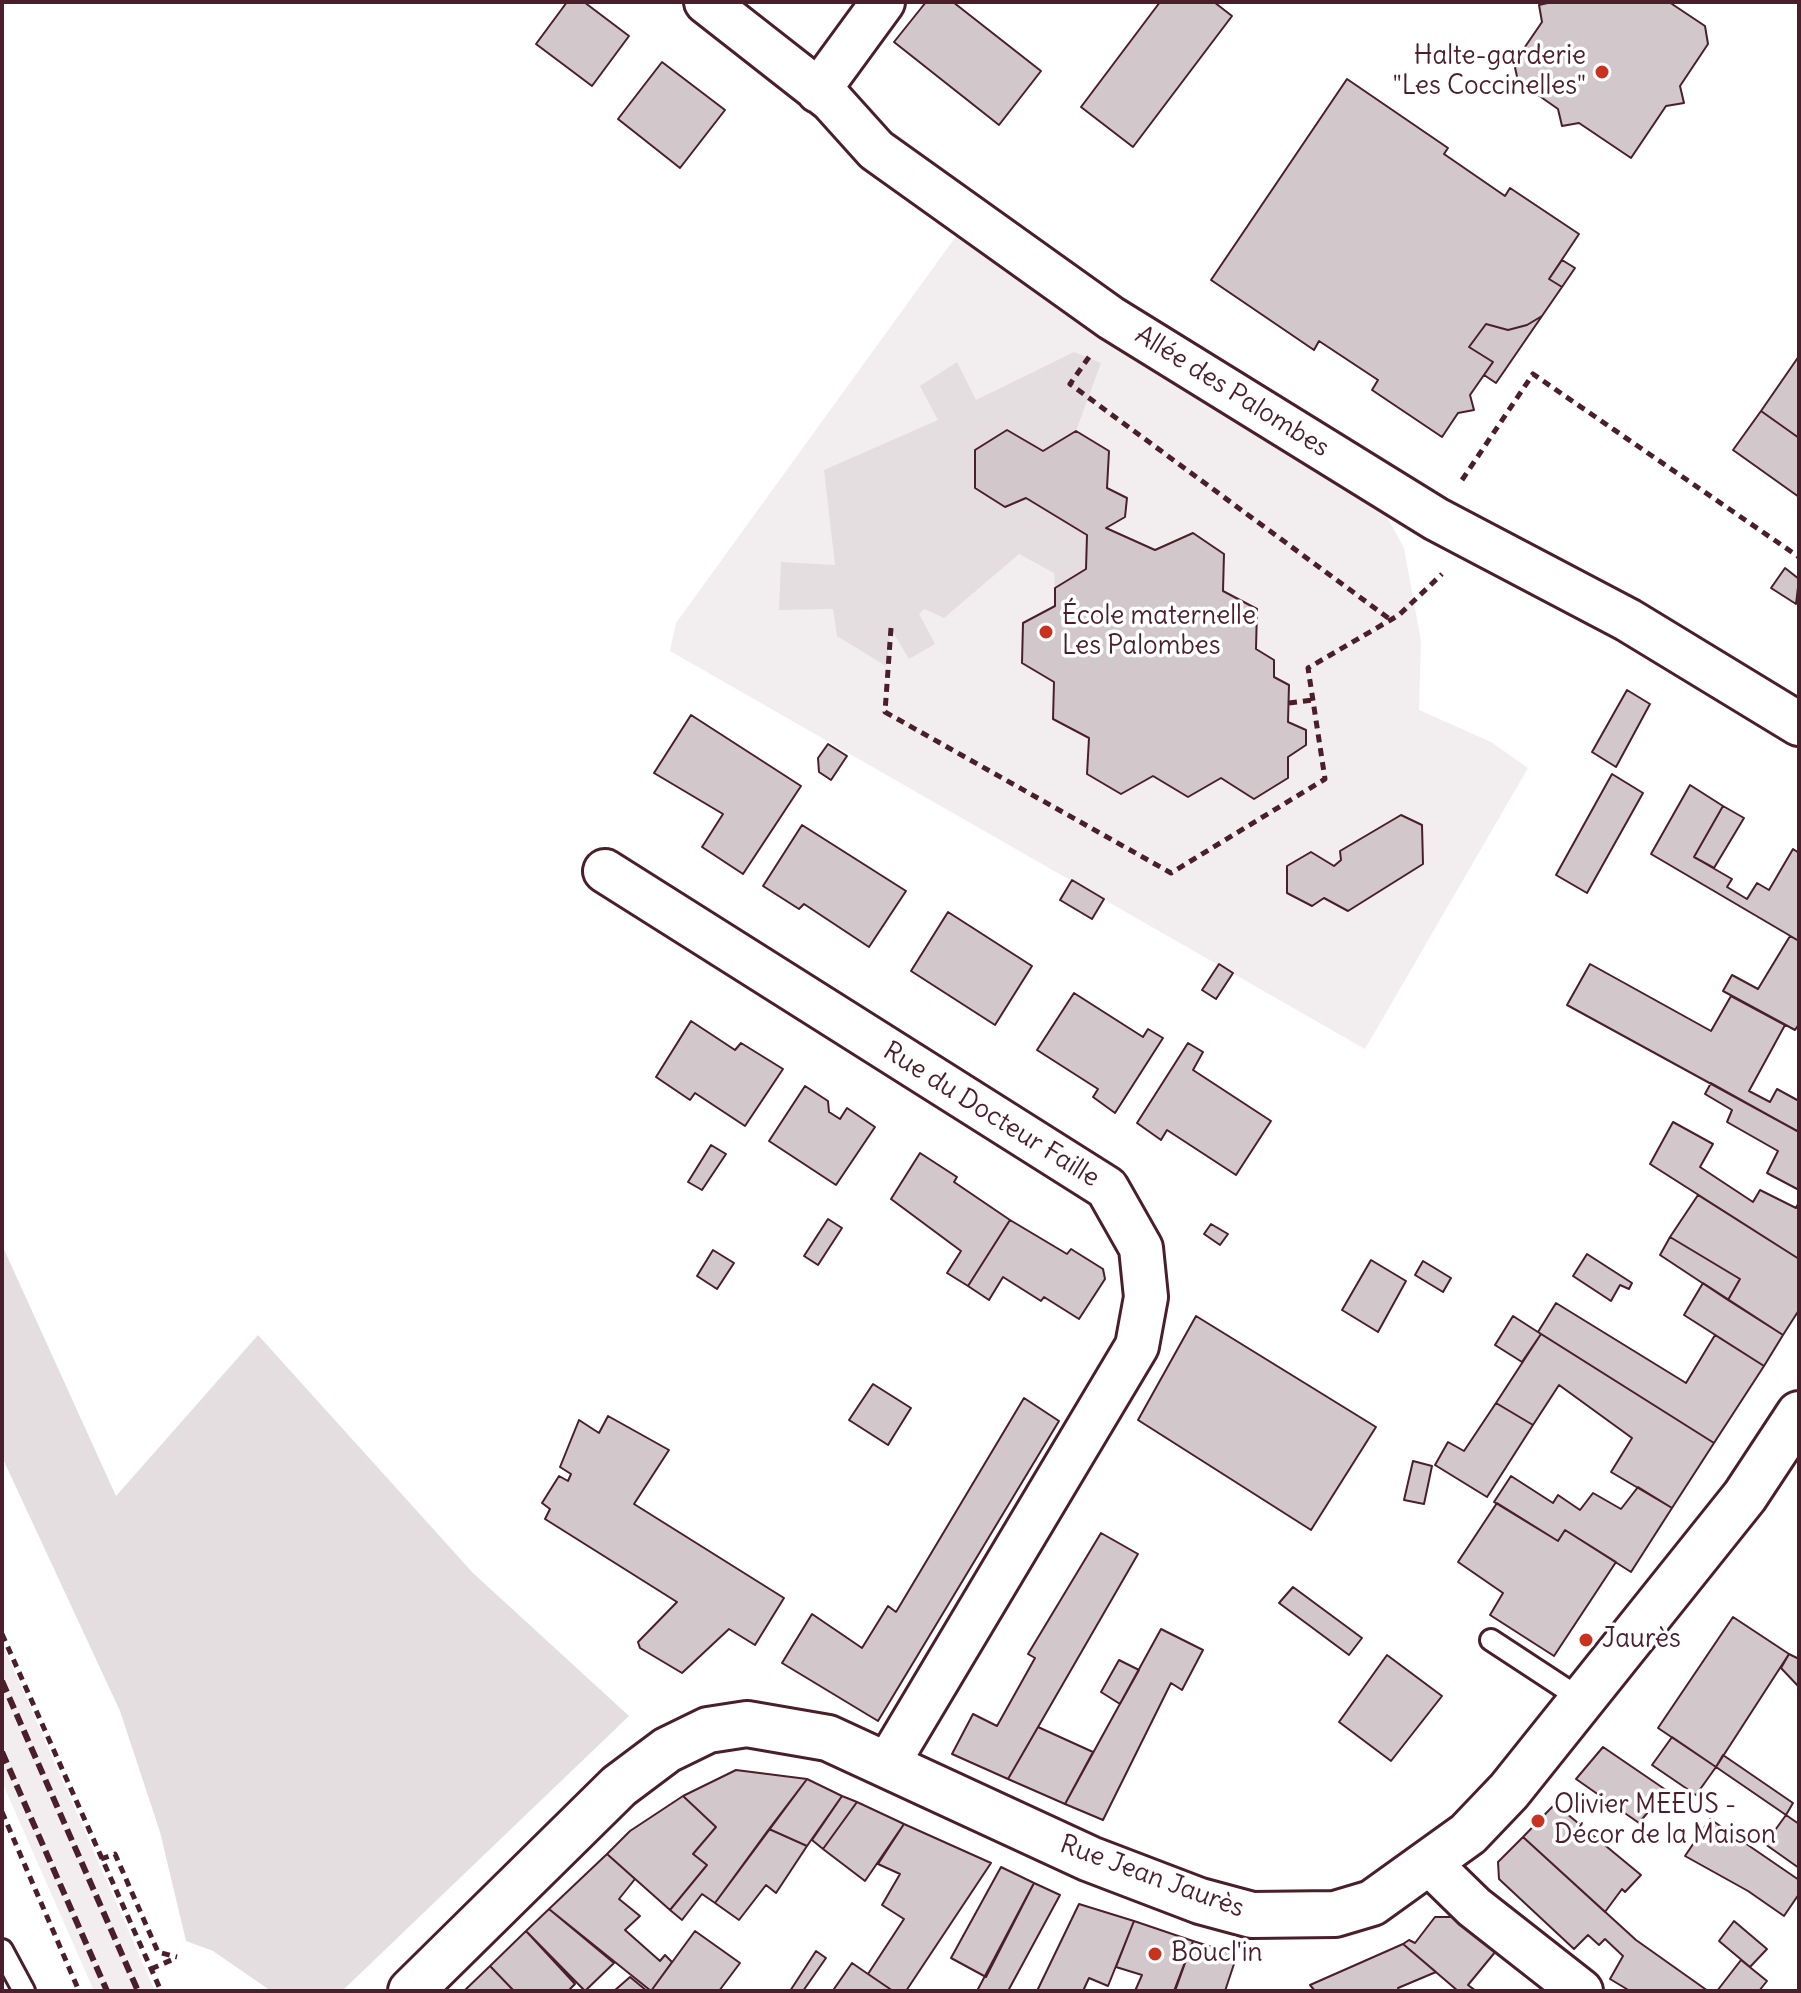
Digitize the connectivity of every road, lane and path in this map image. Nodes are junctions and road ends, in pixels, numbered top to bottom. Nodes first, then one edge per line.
1 (706, 2) edge
2 (883, 2) edge
3 (818, 91) junction
4 (1088, 358) dead end
5 (1436, 519) junction
6 (1477, 540) junction
7 (1799, 557) edge
8 (1391, 620) junction
9 (891, 628) dead end
10 (1312, 700) junction
11 (1289, 703) dead end
12 (1799, 724) edge
13 (605, 871) dead end
14 (1797, 1419) edge
15 (2, 1634) edge
16 (1491, 1640) dead end
17 (1584, 1701) junction
18 (887, 1765) junction
19 (2, 1812) edge
20 (101, 1859) junction
21 (1430, 1864) junction
22 (2, 1950) edge
23 (151, 1969) junction
24 (24, 1991) edge
25 (79, 1991) edge
26 (161, 1991) edge
27 (411, 1991) edge
28 (1581, 1991) edge

1 - 3 street, Allée des Palombes
2 - 3 street
3 - 5 street, Allée des Palombes
4 - 8 path
5 - 6 street, Allée des Palombes
5 - 7 path
6 - 8 path
6 - 12 street, Allée des Palombes
8 - 10 path
9 - 10 path
10 - 11 path
13 - 18 street, Rue du Docteur Faille
14 - 17 street, Rue Jean Jaurès
15 - 20 path
16 - 17 lane
17 - 21 street, Rue Jean Jaurès
18 - 21 street, Rue Jean Jaurès
18 - 27 street, Rue Jean Jaurès
19 - 25 path
20 - 23 path
20 - 23 path
21 - 28 street
22 - 24 lane
23 - 26 path

